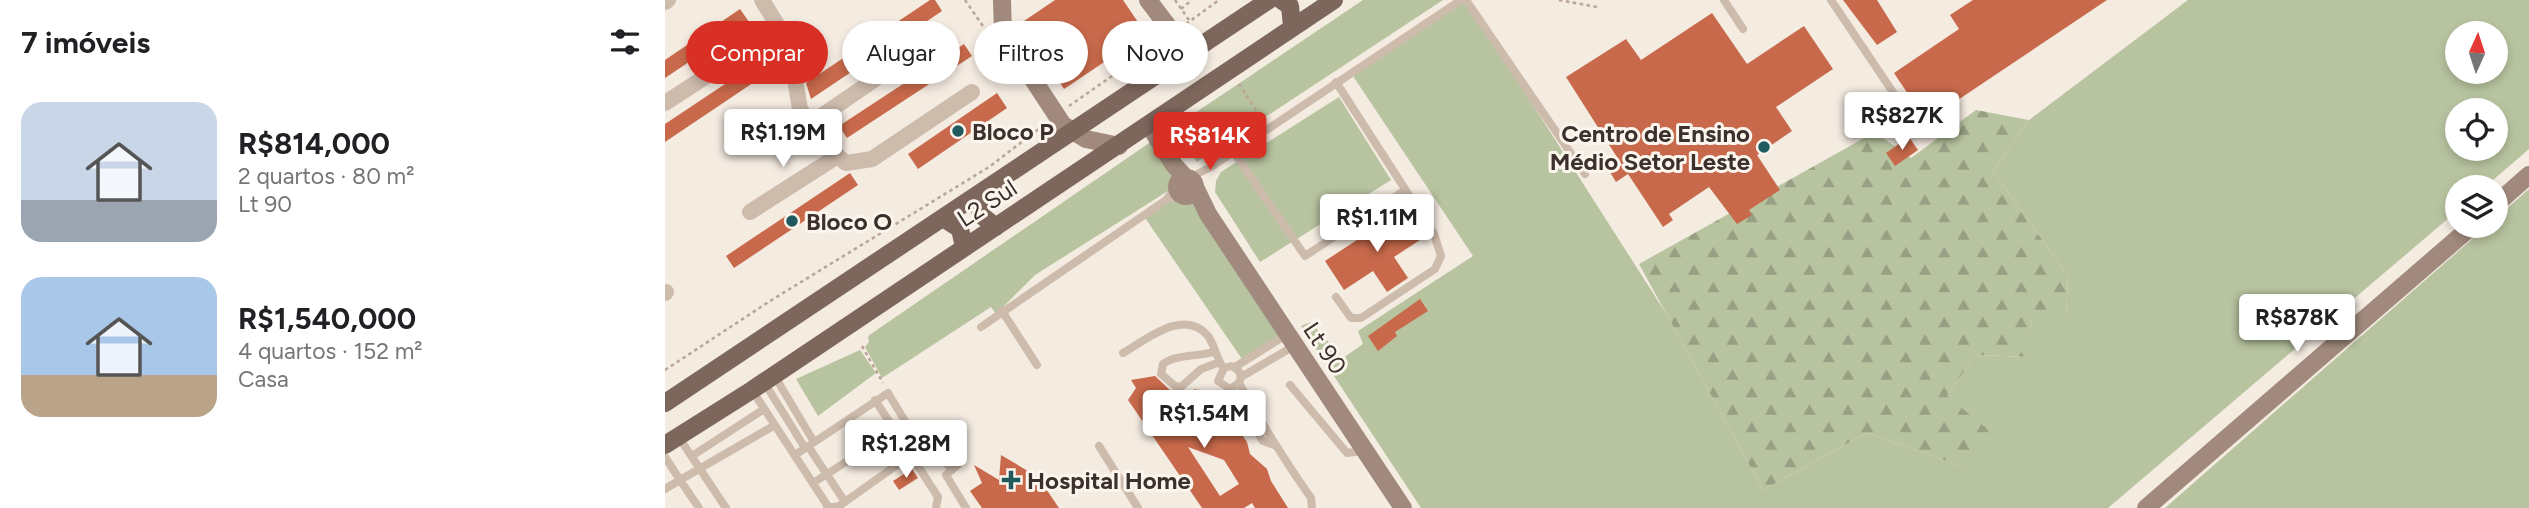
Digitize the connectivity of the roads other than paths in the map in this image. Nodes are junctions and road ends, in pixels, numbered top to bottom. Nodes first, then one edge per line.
1 (762, 0) edge
2 (1002, 0) edge
3 (1148, 0) edge
4 (1269, 0) edge
5 (1281, 0) edge
6 (1464, 0) edge
7 (1724, 0) edge
8 (1831, 0) edge
9 (1327, 1) edge
10 (774, 21) edge
11 (1164, 21) edge
12 (1292, 27) junction
13 (1742, 29) dead end
14 (1208, 41) edge
15 (1336, 82) junction
16 (694, 84) edge
17 (795, 84) edge
18 (868, 84) edge
19 (1144, 84) edge
20 (972, 92) dead end
21 (665, 103) edge
22 (810, 124) junction
23 (1149, 125) junction
24 (1072, 132) junction
25 (1921, 134) dead end
26 (1119, 146) junction
27 (1233, 150) junction
28 (836, 157) junction
29 (1585, 174) dead end
30 (2529, 175) edge
31 (1183, 185) junction
32 (1405, 190) junction
33 (2508, 194) edge
34 (977, 195) junction
35 (750, 212) dead end
36 (943, 218) junction
37 (996, 227) junction
38 (2458, 238) edge
39 (964, 247) junction
40 (1336, 298) dead end
41 (1002, 310) junction
42 (981, 327) dead end
43 (1290, 340) junction
44 (1213, 352) junction
45 (1123, 353) dead end
46 (1037, 365) dead end
47 (1222, 365) junction
48 (1235, 367) junction
49 (1240, 380) junction
50 (763, 383) junction
51 (1290, 385) dead end
52 (1230, 389) junction
53 (875, 400) junction
54 (665, 403) edge
55 (764, 409) junction
56 (775, 425) junction
57 (894, 431) junction
58 (672, 440) edge
59 (922, 441) junction
60 (809, 445) junction
61 (1274, 445) junction
62 (1099, 446) dead end
63 (1364, 451) junction
64 (795, 455) junction
65 (911, 455) junction
66 (692, 456) junction
67 (665, 457) edge
68 (961, 462) dead end
69 (951, 469) junction
70 (701, 470) junction
71 (826, 474) junction
72 (680, 480) junction
73 (813, 483) junction
74 (665, 489) edge
75 (842, 506) edge
76 (699, 508) edge
77 (726, 508) edge
78 (829, 508) edge
79 (936, 508) edge
80 (966, 508) edge
81 (1137, 508) edge
82 (1312, 508) edge
83 (1403, 508) edge
84 (2146, 508) edge

1 - 10 street
2 - 24 street
3 - 11 street
4 - 14 main road, L2 Sul
5 - 12 main road
6 - 15 lane
6 - 29 lane
7 - 13 lane
8 - 25 lane
9 - 12 main road, L2 Sul
12 - 23 main road, L2 Sul
15 - 27 lane
15 - 32 lane
16 - 21 street
17 - 22 street
18 - 22 street
19 - 24 main road, L2 Sul
20 - 28 street
22 - 28 street
23 - 26 main road, L2 Sul
23 - 31 street, Lt 90
24 - 26 street
24 - 34 main road, L2 Sul
26 - 37 main road, L2 Sul
27 - 31 lane
27 - 32 lane
28 - 35 street
30 - 33 street
31 - 41 lane
31 - 43 street, Lt 90
32 - 40 lane
34 - 36 main road, L2 Sul
34 - 37 main road
36 - 39 main road
36 - 54 main road, L2 Sul
37 - 39 main road, L2 Sul
38 - 84 street
39 - 50 main road, L2 Sul
41 - 42 lane
41 - 46 lane
43 - 48 lane
43 - 49 lane
43 - 63 street, Lt 90
44 - 45 lane
44 - 47 lane
44 - 47 lane
47 - 48 lane
47 - 52 lane
48 - 49 lane
49 - 52 lane
49 - 61 lane
50 - 55 lane
50 - 58 main road, L2 Sul
50 - 60 lane
51 - 63 lane
52 - 61 lane
53 - 57 lane
53 - 59 lane
53 - 60 lane
55 - 56 lane
55 - 66 lane
56 - 64 lane
56 - 70 lane
57 - 65 lane
57 - 71 lane
58 - 66 lane
59 - 65 lane
59 - 69 lane
60 - 64 lane
60 - 71 lane
61 - 82 lane
62 - 81 lane
63 - 83 street, Lt 90
64 - 73 lane
65 - 75 lane
65 - 79 lane
66 - 70 lane
67 - 72 lane
68 - 69 lane
69 - 80 lane
70 - 72 lane
70 - 77 lane
71 - 73 lane
71 - 75 lane
72 - 74 lane
72 - 76 lane
73 - 78 lane
75 - 78 lane

